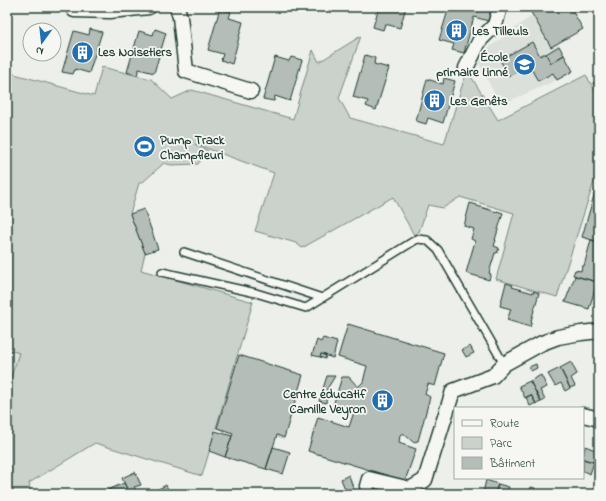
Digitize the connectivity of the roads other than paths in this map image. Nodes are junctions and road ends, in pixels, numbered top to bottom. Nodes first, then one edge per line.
1 (149, 7) edge
2 (177, 7) edge
3 (500, 7) edge
4 (74, 10) dead end
5 (466, 68) dead end
6 (251, 91) dead end
7 (184, 252) dead end
8 (162, 272) dead end
9 (322, 298) junction
10 (599, 332) edge
11 (504, 364) junction
12 (584, 416) edge
13 (599, 419) edge
14 (367, 486) dead end

1 - 4 street
2 - 6 street
3 - 5 street
7 - 9 lane
8 - 9 lane
9 - 11 lane
10 - 11 street
11 - 14 street
12 - 13 street

